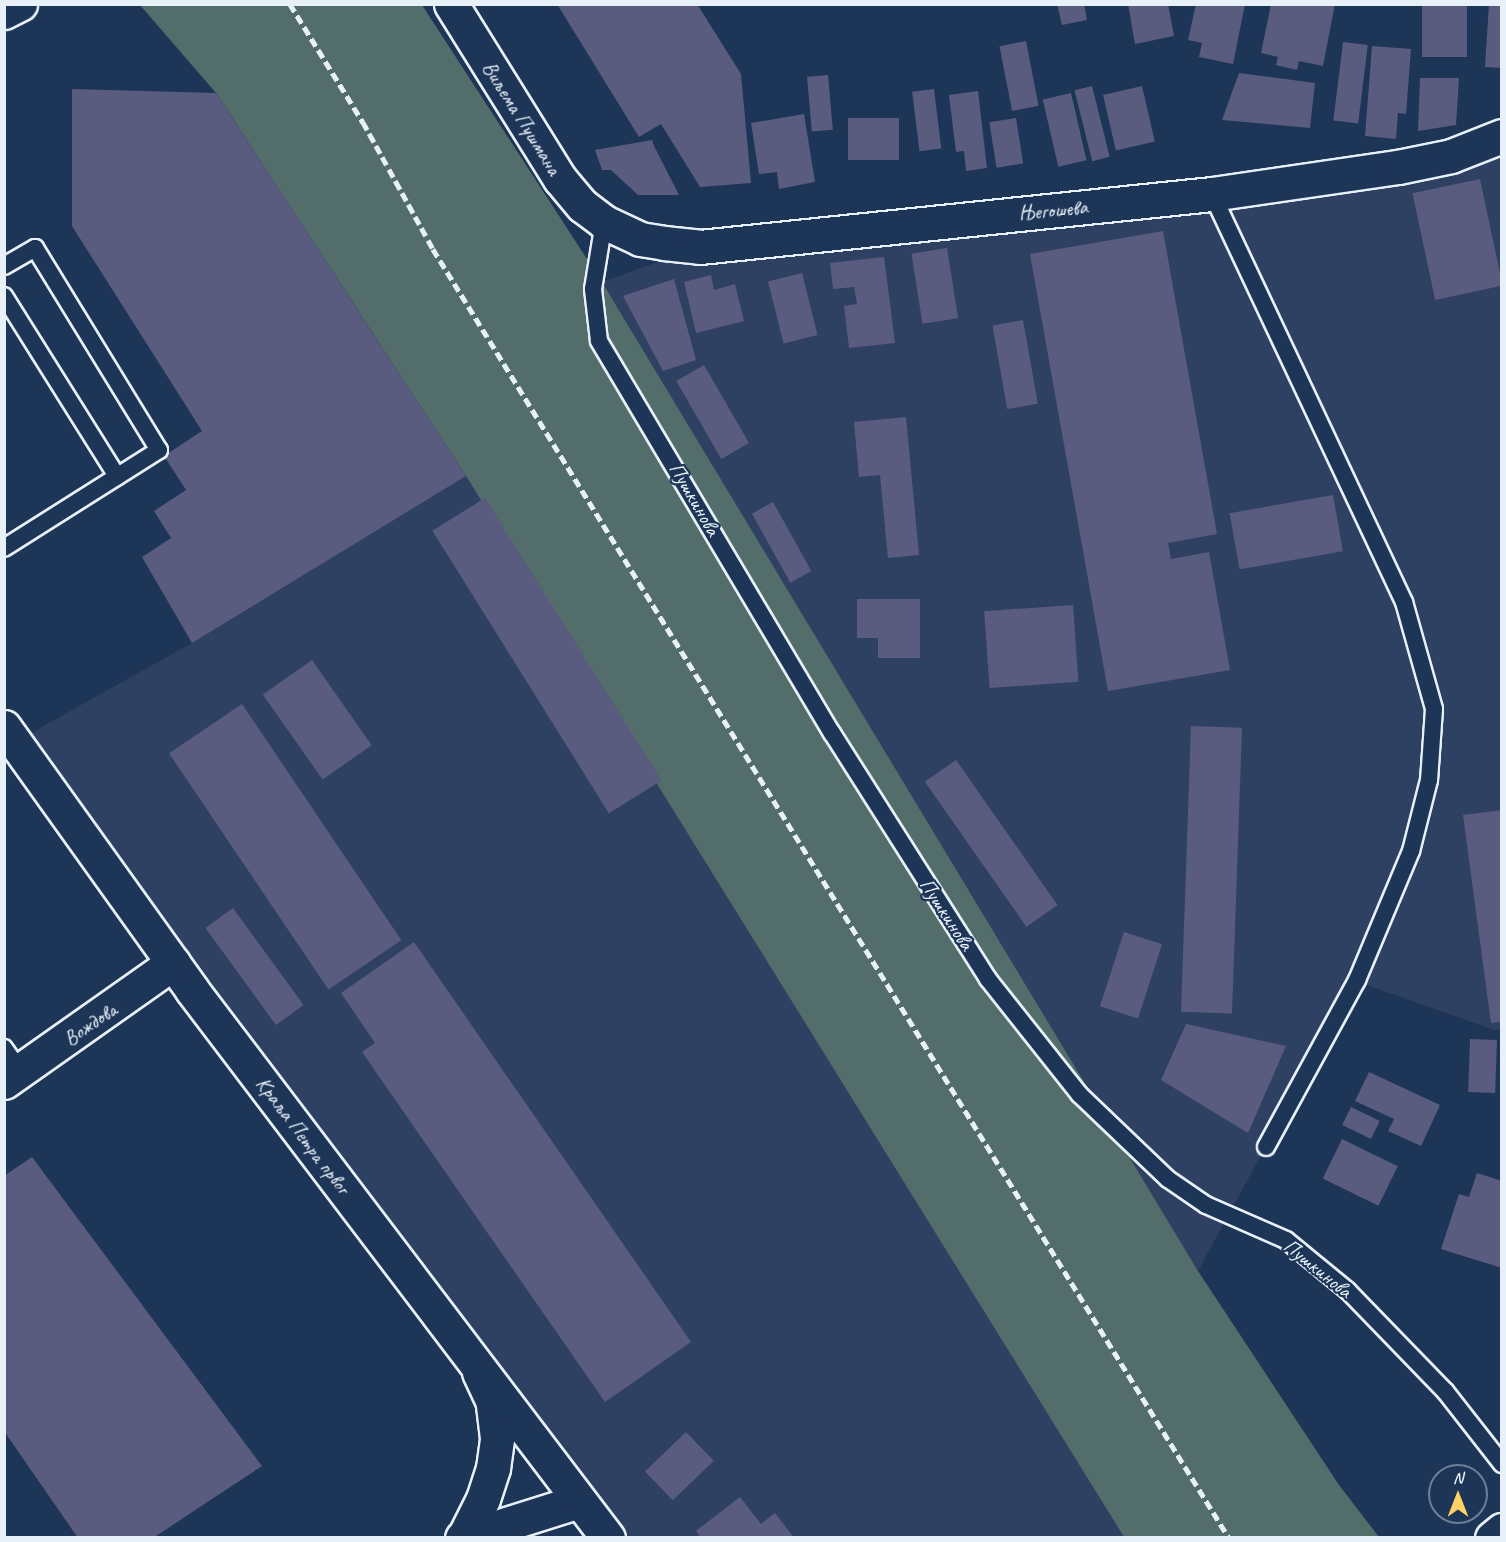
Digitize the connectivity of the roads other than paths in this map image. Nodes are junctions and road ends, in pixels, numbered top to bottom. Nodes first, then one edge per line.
1 (20, 4) edge
2 (451, 4) edge
3 (4, 12) edge
4 (1502, 136) edge
5 (1212, 194) junction
6 (604, 222) junction
7 (4, 266) edge
8 (4, 296) edge
9 (117, 476) junction
10 (4, 549) edge
11 (4, 727) edge
12 (173, 963) junction
13 (10, 1067) edge
14 (1266, 1147) dead end
15 (474, 1360) junction
16 (1502, 1464) edge
17 (579, 1501) junction
18 (1502, 1530) edge
19 (463, 1537) edge
20 (602, 1537) edge
21 (1492, 1538) edge

1 - 3 street
2 - 6 street, Виљема Пушмана
4 - 5 street, Његошева
5 - 6 street, Његошева
5 - 14 lane
6 - 16 lane, Пушкинова
7 - 9 lane
8 - 9 lane
9 - 10 lane
11 - 12 street, Краља Петра првог
12 - 13 street, Вождова
12 - 15 street, Краља Петра првог
15 - 17 street, Краља Петра првог
15 - 19 street
17 - 19 street
17 - 20 street, Краља Петра првог
18 - 21 street

